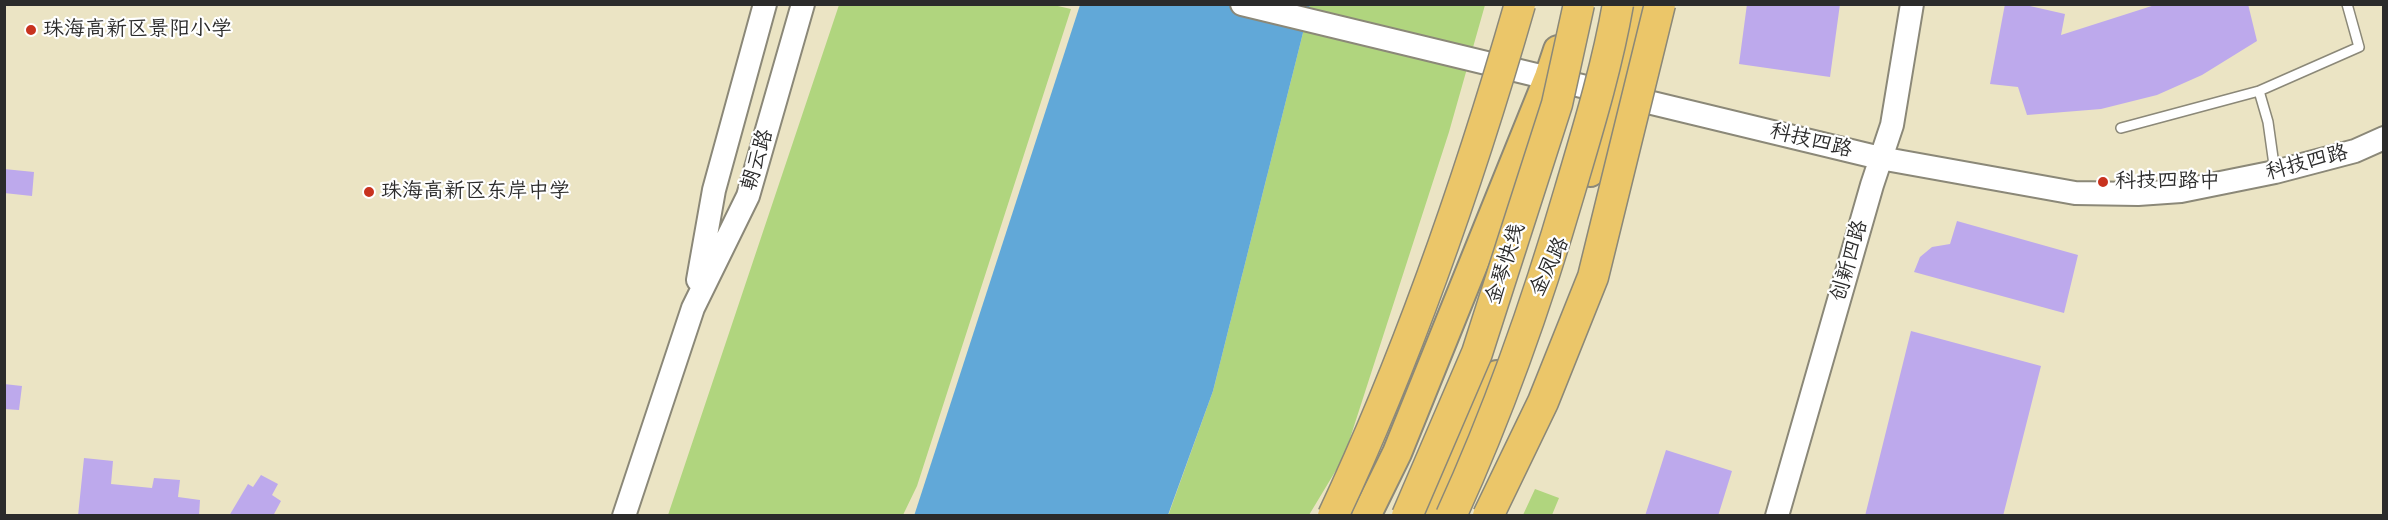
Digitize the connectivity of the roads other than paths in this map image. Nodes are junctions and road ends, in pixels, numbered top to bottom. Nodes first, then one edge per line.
1 (765, 4) edge
2 (803, 4) edge
3 (1242, 4) edge
4 (1520, 4) edge
5 (1571, 4) edge
6 (1579, 4) edge
7 (1618, 4) edge
8 (1638, 4) edge
9 (1660, 4) edge
10 (1912, 4) edge
11 (2347, 4) edge
12 (1549, 77) junction
13 (2259, 91) junction
14 (1615, 93) junction
15 (2121, 128) dead end
16 (2384, 138) edge
17 (1880, 158) junction
18 (2276, 172) junction
19 (693, 308) junction
20 (624, 516) edge
21 (1333, 516) edge
22 (1366, 516) edge
23 (1407, 516) edge
24 (1428, 516) edge
25 (1451, 516) edge
26 (1488, 516) edge
27 (1778, 516) edge

1 - 19 street, 朝云路
2 - 19 street, 朝云路
3 - 12 street, 科技四路
4 - 21 highway, bridge
5 - 12 main road
6 - 23 highway, 金琴快线, bridge
7 - 25 highway, 金琴快线, bridge
8 - 14 main road, 金凤路
9 - 26 highway, bridge
10 - 17 street, 创新四路
11 - 13 lane
12 - 14 street, 科技四路
12 - 22 main road
13 - 15 lane
13 - 18 lane
14 - 17 street, 科技四路
14 - 24 main road, 金凤路
16 - 18 street, 科技四路
17 - 18 street, 科技四路
17 - 27 street, 创新四路
19 - 20 street, 朝云路

